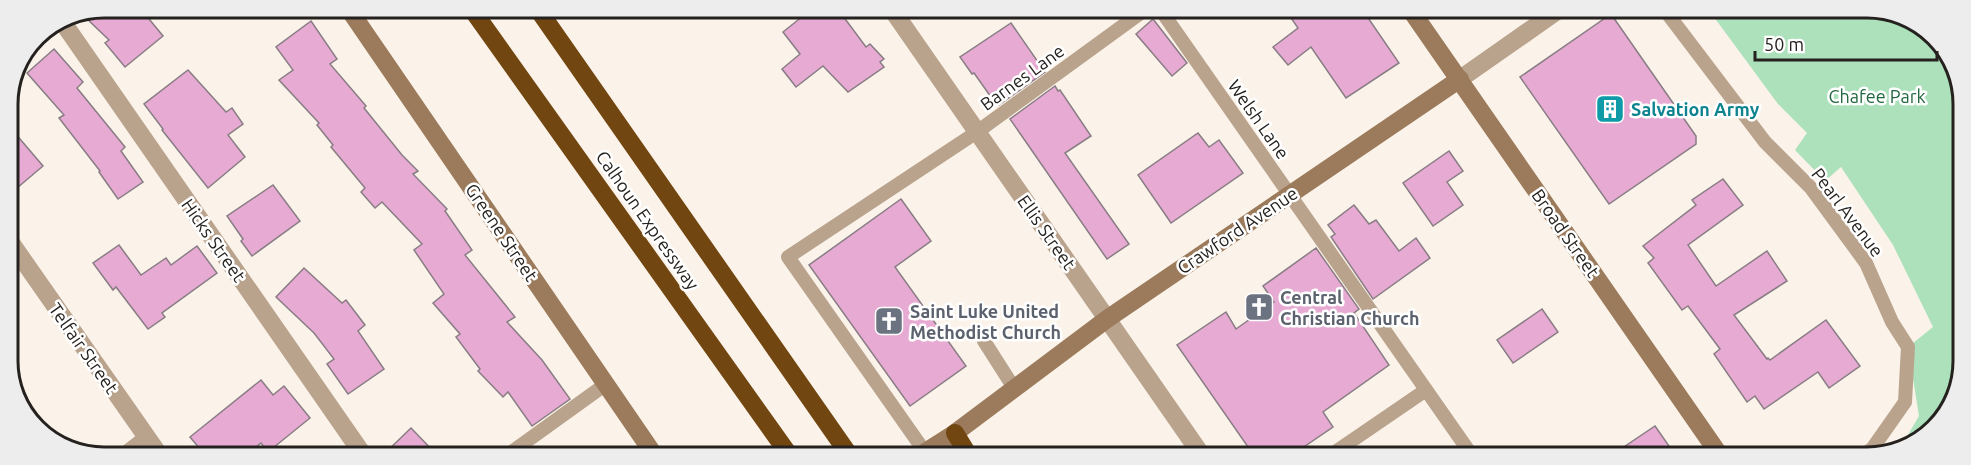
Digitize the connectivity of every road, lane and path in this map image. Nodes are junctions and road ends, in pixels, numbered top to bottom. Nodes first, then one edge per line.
1 (355, 18) edge
2 (478, 18) edge
3 (544, 18) edge
4 (898, 18) edge
5 (1134, 18) edge
6 (1166, 18) edge
7 (1416, 18) edge
8 (1547, 18) edge
9 (1671, 18) edge
10 (65, 28) edge
11 (1460, 79) junction
12 (977, 132) junction
13 (1290, 194) junction
14 (18, 253) edge
15 (1107, 319) junction
16 (984, 341) dead end
17 (606, 384) junction
18 (1014, 388) junction
19 (1426, 390) junction
20 (955, 433) junction
21 (147, 436) junction
22 (133, 447) edge
23 (154, 447) edge
24 (358, 447) edge
25 (518, 447) edge
26 (649, 447) edge
27 (784, 447) edge
28 (844, 447) edge
29 (917, 447) edge
30 (933, 447) edge
31 (964, 447) edge
32 (1196, 447) edge
33 (1343, 447) edge
34 (1466, 447) edge
35 (1714, 447) edge
36 (1873, 447) edge

1 - 17 street, Greene Street
2 - 27 highway, Calhoun Expressway
3 - 28 highway, Calhoun Expressway
4 - 12 street, Ellis Street
5 - 12 lane, Barnes Lane
6 - 13 lane, Welsh Lane
7 - 11 street, Broad Street
8 - 11 street, Crawford Avenue
9 - 36 lane, Pearl Avenue
10 - 24 street, Hicks Street
11 - 13 street, Crawford Avenue
11 - 35 street, Broad Street
12 - 15 street, Ellis Street
12 - 29 lane, Barnes Lane
13 - 15 street, Crawford Avenue
13 - 19 lane, Welsh Lane
14 - 21 street, Telfair Street
15 - 18 street, Crawford Avenue
15 - 32 street, Ellis Street
16 - 18 lane
17 - 25 lane
17 - 26 street, Greene Street
18 - 20 street, Crawford Avenue
19 - 33 lane
19 - 34 lane, Welsh Lane
20 - 30 street, Crawford Avenue
20 - 31 highway
21 - 22 lane
21 - 23 street, Telfair Street

